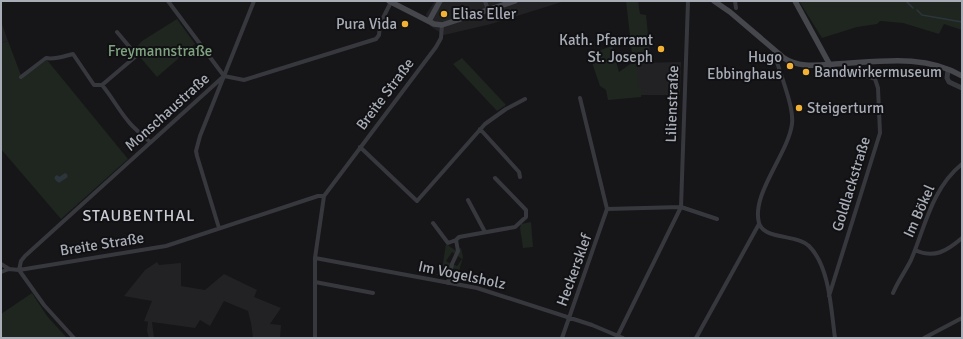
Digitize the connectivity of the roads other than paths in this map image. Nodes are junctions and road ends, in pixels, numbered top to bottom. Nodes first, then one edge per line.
1 (168, 1) edge
2 (254, 1) edge
3 (440, 1) edge
4 (485, 1) edge
5 (515, 1) edge
6 (688, 1) edge
7 (714, 1) edge
8 (735, 1) edge
9 (795, 1) edge
10 (390, 2) edge
11 (736, 8) dead end
12 (488, 10) junction
13 (430, 21) junction
14 (442, 25) junction
15 (117, 32) dead end
16 (778, 54) junction
17 (830, 65) junction
18 (948, 70) junction
19 (224, 76) junction
20 (962, 76) edge
21 (21, 77) dead end
22 (102, 85) junction
23 (962, 88) edge
24 (580, 98) dead end
25 (525, 99) dead end
26 (480, 129) junction
27 (150, 142) junction
28 (360, 147) junction
29 (962, 164) edge
30 (520, 176) dead end
31 (496, 178) dead end
32 (325, 194) junction
33 (468, 200) dead end
34 (680, 207) junction
35 (607, 210) junction
36 (717, 219) dead end
37 (433, 223) dead end
38 (759, 224) junction
39 (219, 228) junction
40 (485, 232) junction
41 (962, 238) edge
42 (456, 240) junction
43 (915, 250) junction
44 (314, 258) junction
45 (1, 264) edge
46 (9, 269) junction
47 (19, 270) junction
48 (1, 272) edge
49 (315, 282) junction
50 (448, 283) junction
51 (373, 293) dead end
52 (893, 293) dead end
53 (829, 296) junction
54 (569, 318) junction
55 (962, 318) edge
56 (618, 335) junction
57 (74, 338) edge
58 (315, 338) edge
59 (562, 338) edge
60 (623, 338) edge
61 (696, 338) edge
62 (835, 338) edge
63 (924, 338) edge

1 - 19 street
2 - 19 street
3 - 13 main road
4 - 12 street
5 - 12 main road
6 - 34 street, Lilienstraße
7 - 16 main road
8 - 11 street
9 - 17 main road
10 - 13 main road
10 - 19 street, Monschaustraße
12 - 14 main road
13 - 14 main road
14 - 28 street, Breite Straße
15 - 22 street
16 - 17 main road
16 - 38 street
17 - 18 main road
17 - 53 street, Goldlackstraße
18 - 20 main road
18 - 23 street
19 - 27 street, Monschaustraße
19 - 39 street
21 - 22 street
22 - 27 street
24 - 35 street
25 - 26 street
26 - 28 street
26 - 30 street
27 - 47 street, Monschaustraße
28 - 32 street, Breite Straße
29 - 43 street, Im Bökel
31 - 40 street
32 - 39 street, Breite Straße
32 - 44 street
33 - 40 street
34 - 35 street
34 - 36 street
34 - 56 street, Lilienstraße
35 - 54 street, Heckersklef
37 - 42 street
38 - 53 street
38 - 61 street
39 - 47 street, Breite Straße
40 - 42 street
41 - 43 street, Im Bökel
42 - 50 street
43 - 52 street, Im Bökel
44 - 49 street
44 - 50 street, Im Vogelsholz
45 - 46 street
46 - 47 street, Breite Straße
46 - 48 street
47 - 57 street
49 - 51 street
49 - 58 street
50 - 54 street, Im Vogelsholz
53 - 62 street
54 - 56 street, Im Vogelsholz
54 - 59 street, Heckersklef
55 - 63 street
56 - 60 street, Im Vogelsholz

